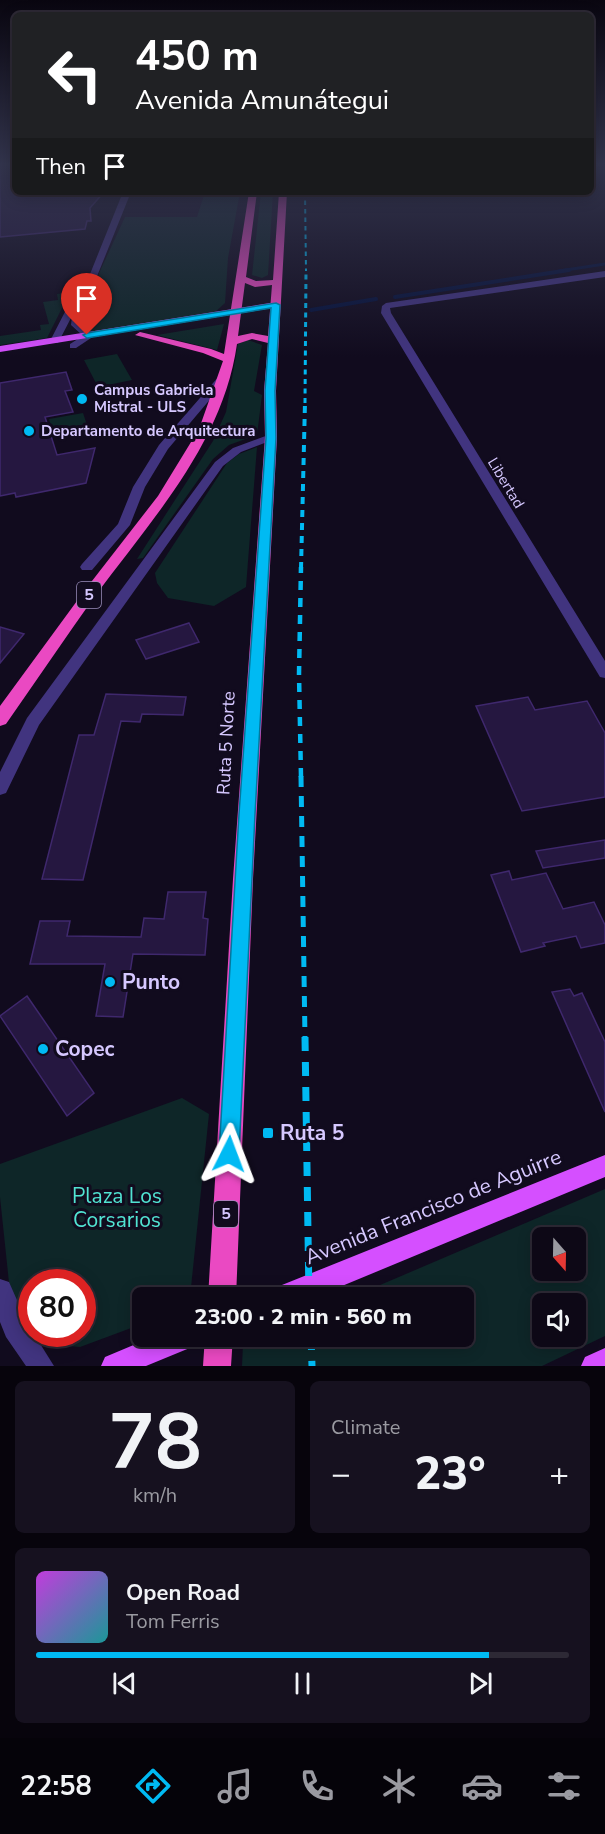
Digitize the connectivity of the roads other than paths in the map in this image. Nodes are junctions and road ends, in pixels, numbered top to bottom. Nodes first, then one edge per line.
1 (110, 229) edge
2 (248, 229) edge
3 (281, 229) edge
4 (92, 274) junction
5 (605, 274) edge
6 (241, 278) junction
7 (277, 282) junction
8 (275, 309) junction
9 (236, 316) junction
10 (87, 335) junction
11 (140, 335) junction
12 (55, 340) junction
13 (273, 341) junction
14 (231, 343) junction
15 (73, 346) junction
16 (0, 350) edge
17 (0, 358) edge
18 (229, 360) junction
19 (224, 377) junction
20 (271, 438) junction
21 (105, 548) junction
22 (115, 561) junction
23 (87, 567) dead end
24 (605, 673) edge
25 (0, 718) edge
26 (0, 788) edge
27 (605, 1166) edge
28 (223, 1287) edge
29 (308, 1287) edge
30 (0, 1291) edge
31 (161, 1347) edge
32 (218, 1347) edge
33 (605, 1361) edge
34 (41, 1366) edge
35 (114, 1366) edge
36 (217, 1366) edge
37 (594, 1366) edge

1 - 4 street
2 - 6 highway, 5
3 - 7 highway, Ruta 5 Norte / 5
4 - 10 street
4 - 12 street
5 - 24 street, Libertad
6 - 7 highway
6 - 9 highway, 5
7 - 8 highway, Ruta 5 Norte / 5
8 - 9 main road
8 - 13 highway, Ruta 5 Norte / 5
9 - 10 main road
9 - 11 main road
9 - 14 highway, 5
10 - 12 main road
10 - 15 street
11 - 15 main road
11 - 18 highway
12 - 16 main road
13 - 14 highway
13 - 20 highway, Ruta 5 Norte / 5
14 - 18 highway, 5
15 - 17 main road
18 - 19 highway, 5
19 - 21 street
19 - 22 highway, 5
20 - 26 street
20 - 28 highway, Ruta 5 Norte / 5
21 - 22 street
21 - 23 street
22 - 25 highway, 5
27 - 29 main road, Avenida Francisco de Aguirre
30 - 34 street
31 - 35 main road
32 - 36 highway
33 - 37 main road

